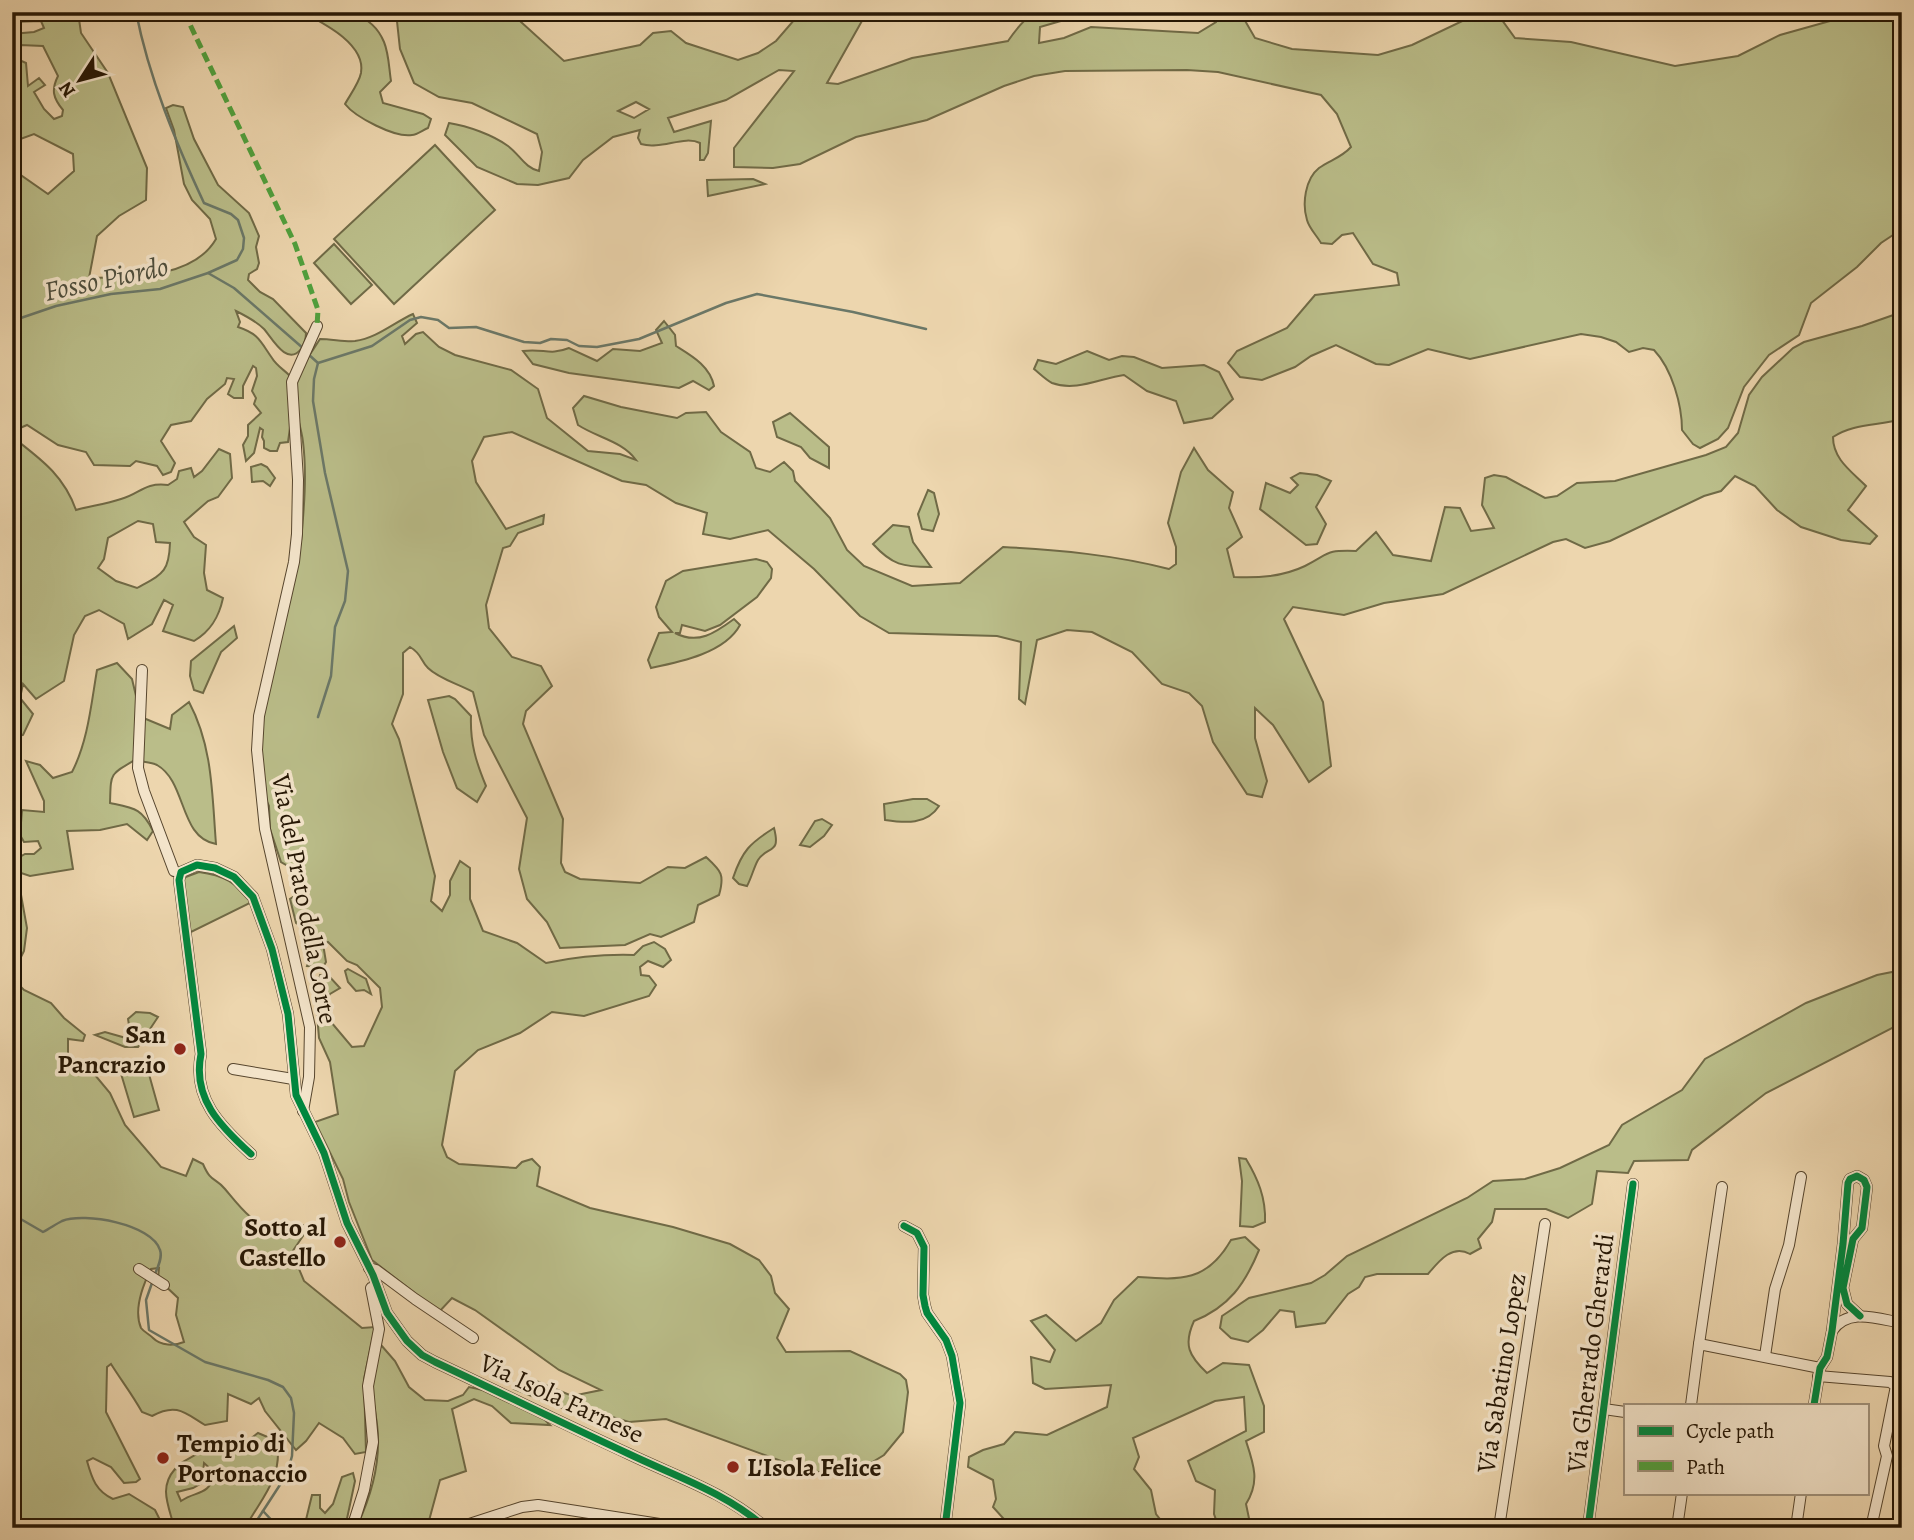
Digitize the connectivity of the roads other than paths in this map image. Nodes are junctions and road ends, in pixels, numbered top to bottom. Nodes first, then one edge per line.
1 (317, 326) dead end
2 (142, 670) dead end
3 (174, 871) dead end
4 (233, 1069) dead end
5 (293, 1079) junction
6 (303, 1111) junction
7 (251, 1154) dead end
8 (1801, 1177) dead end
9 (1633, 1184) dead end
10 (1722, 1187) dead end
11 (1545, 1224) dead end
12 (904, 1226) dead end
13 (371, 1271) junction
14 (143, 1272) dead end
15 (162, 1284) dead end
16 (1860, 1316) junction
17 (1902, 1323) edge
18 (1832, 1331) junction
19 (473, 1338) dead end
20 (1699, 1344) junction
21 (1765, 1356) junction
22 (1819, 1372) junction
23 (1691, 1404) edge
24 (1814, 1404) edge
25 (1604, 1409) junction
26 (1624, 1412) edge
27 (1682, 1494) edge
28 (1801, 1494) edge
29 (352, 1528) edge
30 (457, 1528) edge
31 (685, 1528) edge
32 (766, 1528) edge
33 (945, 1528) edge
34 (1499, 1528) edge
35 (1588, 1528) edge
36 (1677, 1528) edge
37 (1796, 1528) edge
38 (1871, 1528) edge

1 - 6 street, Via del Prato della Corte
2 - 3 street
4 - 5 street
5 - 6 street
5 - 7 street
6 - 13 street
8 - 21 street
9 - 25 street, Via Gherardo Gherardi
10 - 20 street
11 - 34 street, Via Sabatino Lopez
12 - 33 street
13 - 19 street
13 - 29 street
13 - 32 street, Via Isola Farnese
14 - 15 street
16 - 17 street
16 - 18 street
16 - 18 street
18 - 22 street
20 - 21 street
20 - 23 street
21 - 22 street
22 - 24 street
22 - 38 street
25 - 26 street
25 - 35 street, Via Gherardo Gherardi
27 - 36 street
28 - 37 street
30 - 31 street

